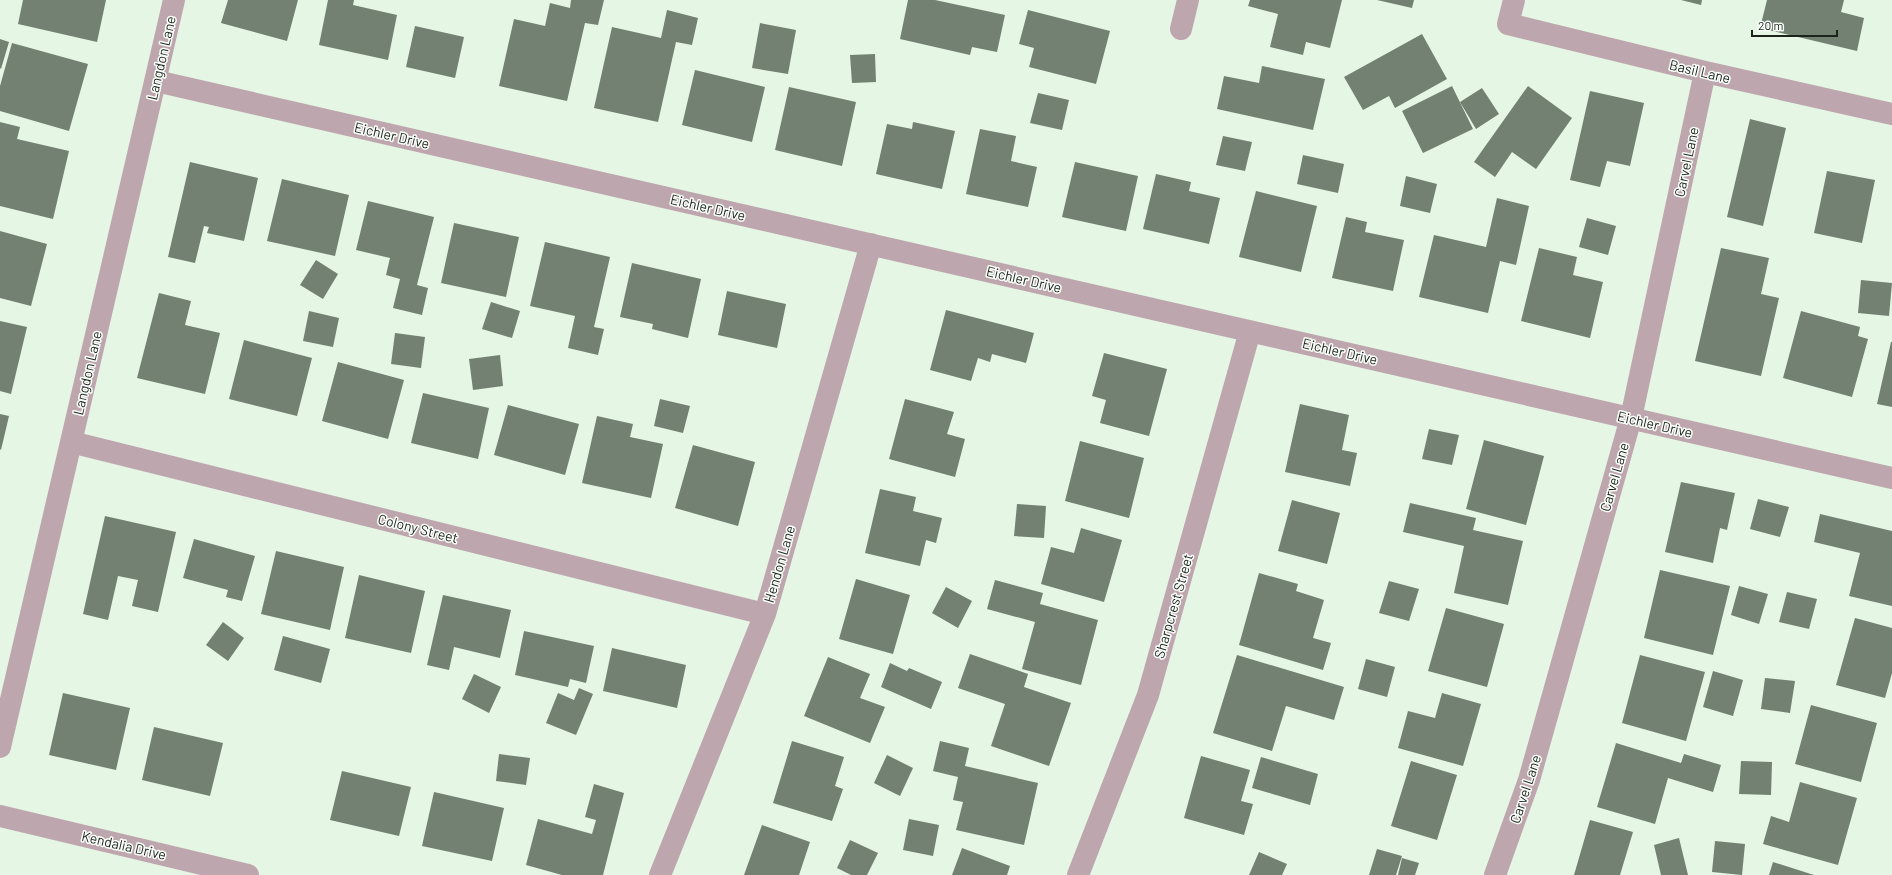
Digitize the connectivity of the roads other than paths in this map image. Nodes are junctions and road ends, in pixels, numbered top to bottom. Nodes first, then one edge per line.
1 (174, 0) edge
2 (1188, 0) edge
3 (1514, 0) edge
4 (1181, 30) dead end
5 (1705, 72) junction
6 (156, 80) junction
7 (1892, 114) edge
8 (871, 244) junction
9 (1250, 331) junction
10 (1631, 418) junction
11 (71, 442) junction
12 (1892, 478) edge
13 (765, 614) junction
14 (0, 747) edge
15 (0, 816) edge
16 (248, 875) edge
17 (660, 875) edge
18 (1078, 875) edge
19 (1495, 875) edge

1 - 6 street, Langdon Lane
2 - 4 street
3 - 5 street, Basil Lane
5 - 7 street, Basil Lane
5 - 10 street, Carvel Lane
6 - 8 street, Eichler Drive
6 - 11 street, Langdon Lane
8 - 9 street, Eichler Drive
8 - 13 street, Hendon Lane
9 - 10 street, Eichler Drive
9 - 18 street, Sharpcrest Street
10 - 12 street, Eichler Drive
10 - 19 street, Carvel Lane
11 - 13 street, Colony Street
11 - 14 street, Langdon Lane
13 - 17 street, Hendon Lane
15 - 16 street, Kendalia Drive

